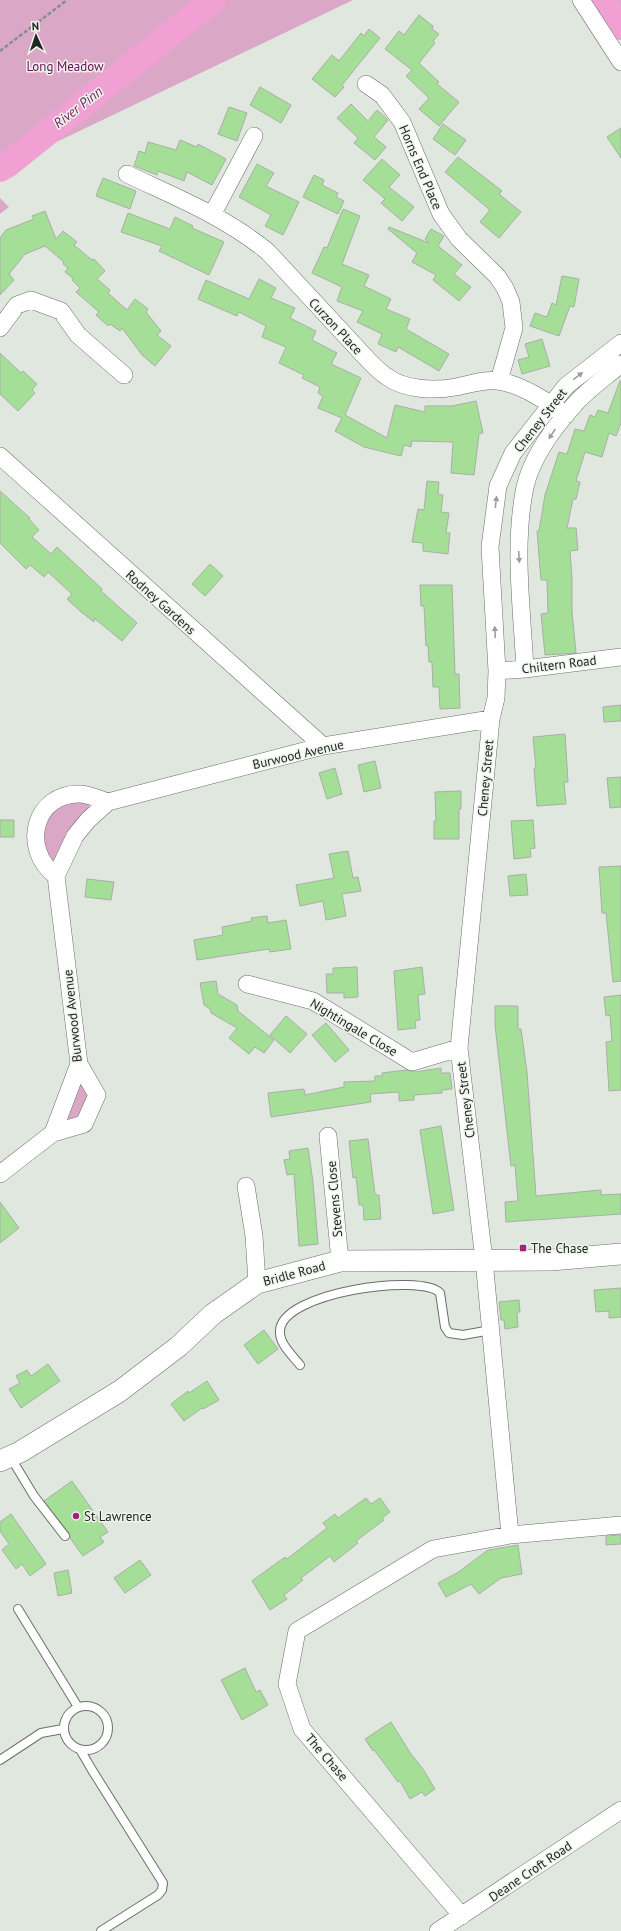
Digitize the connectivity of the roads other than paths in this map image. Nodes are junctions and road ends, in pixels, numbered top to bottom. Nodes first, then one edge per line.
1 (581, 0) edge
2 (621, 62) edge
3 (366, 84) dead end
4 (254, 136) dead end
5 (127, 174) dead end
6 (212, 215) junction
7 (0, 328) edge
8 (621, 343) edge
9 (621, 364) edge
10 (124, 375) dead end
11 (499, 381) junction
12 (551, 404) junction
13 (566, 416) junction
14 (0, 456) edge
15 (621, 657) edge
16 (525, 669) junction
17 (497, 671) junction
18 (491, 718) junction
19 (323, 746) junction
20 (108, 802) junction
21 (56, 876) junction
22 (247, 984) dead end
23 (459, 1048) junction
24 (79, 1064) junction
25 (53, 1133) junction
26 (328, 1136) dead end
27 (0, 1174) edge
28 (246, 1186) dead end
29 (621, 1254) edge
30 (484, 1260) junction
31 (340, 1261) junction
32 (258, 1283) junction
33 (491, 1330) junction
34 (300, 1365) dead end
35 (5, 1459) edge
36 (621, 1525) edge
37 (510, 1535) junction
38 (65, 1536) dead end
39 (18, 1609) dead end
40 (78, 1707) junction
41 (63, 1729) junction
42 (82, 1750) junction
43 (0, 1760) edge
44 (621, 1810) edge
45 (462, 1916) junction
46 (101, 1931) edge
47 (438, 1931) edge

1 - 2 street
3 - 11 street, Horns End Place
4 - 6 street
5 - 6 street, Curzon Place
6 - 11 street, Curzon Place
7 - 10 street
12 -> 8 street, Cheney Street
9 - 13 street, Cheney Street
11 - 12 street, Curzon Place
12 - 13 street, Curzon Place
17 -> 12 street, Cheney Street
13 -> 16 street, Cheney Street
14 - 19 street, Rodney Gardens
15 - 16 street, Chiltern Road
16 - 17 street, Chiltern Road
17 - 18 street, Cheney Street
18 - 19 street, Burwood Avenue
18 - 23 street, Cheney Street
19 - 20 street, Burwood Avenue
20 - 21 street, Burwood Avenue
20 - 21 street
21 - 24 street, Burwood Avenue
22 - 23 street, Nightingale Close
23 - 30 street, Cheney Street
24 - 25 street, Burwood Avenue
24 - 25 street
25 - 27 street
26 - 31 street, Stevens Close
28 - 32 street
29 - 30 street, Bridle Road
30 - 31 street, Bridle Road
30 - 33 street
31 - 32 street, Bridle Road
32 - 35 street, Bridle Road
33 - 34 lane
33 - 37 street
35 - 38 lane
36 - 37 street, The Chase
37 - 45 street, The Chase
39 - 40 lane
40 - 41 lane
40 - 42 lane
41 - 42 lane
41 - 43 lane
42 - 46 lane
44 - 45 street, Deane Croft Road
45 - 47 street, Deane Croft Road

